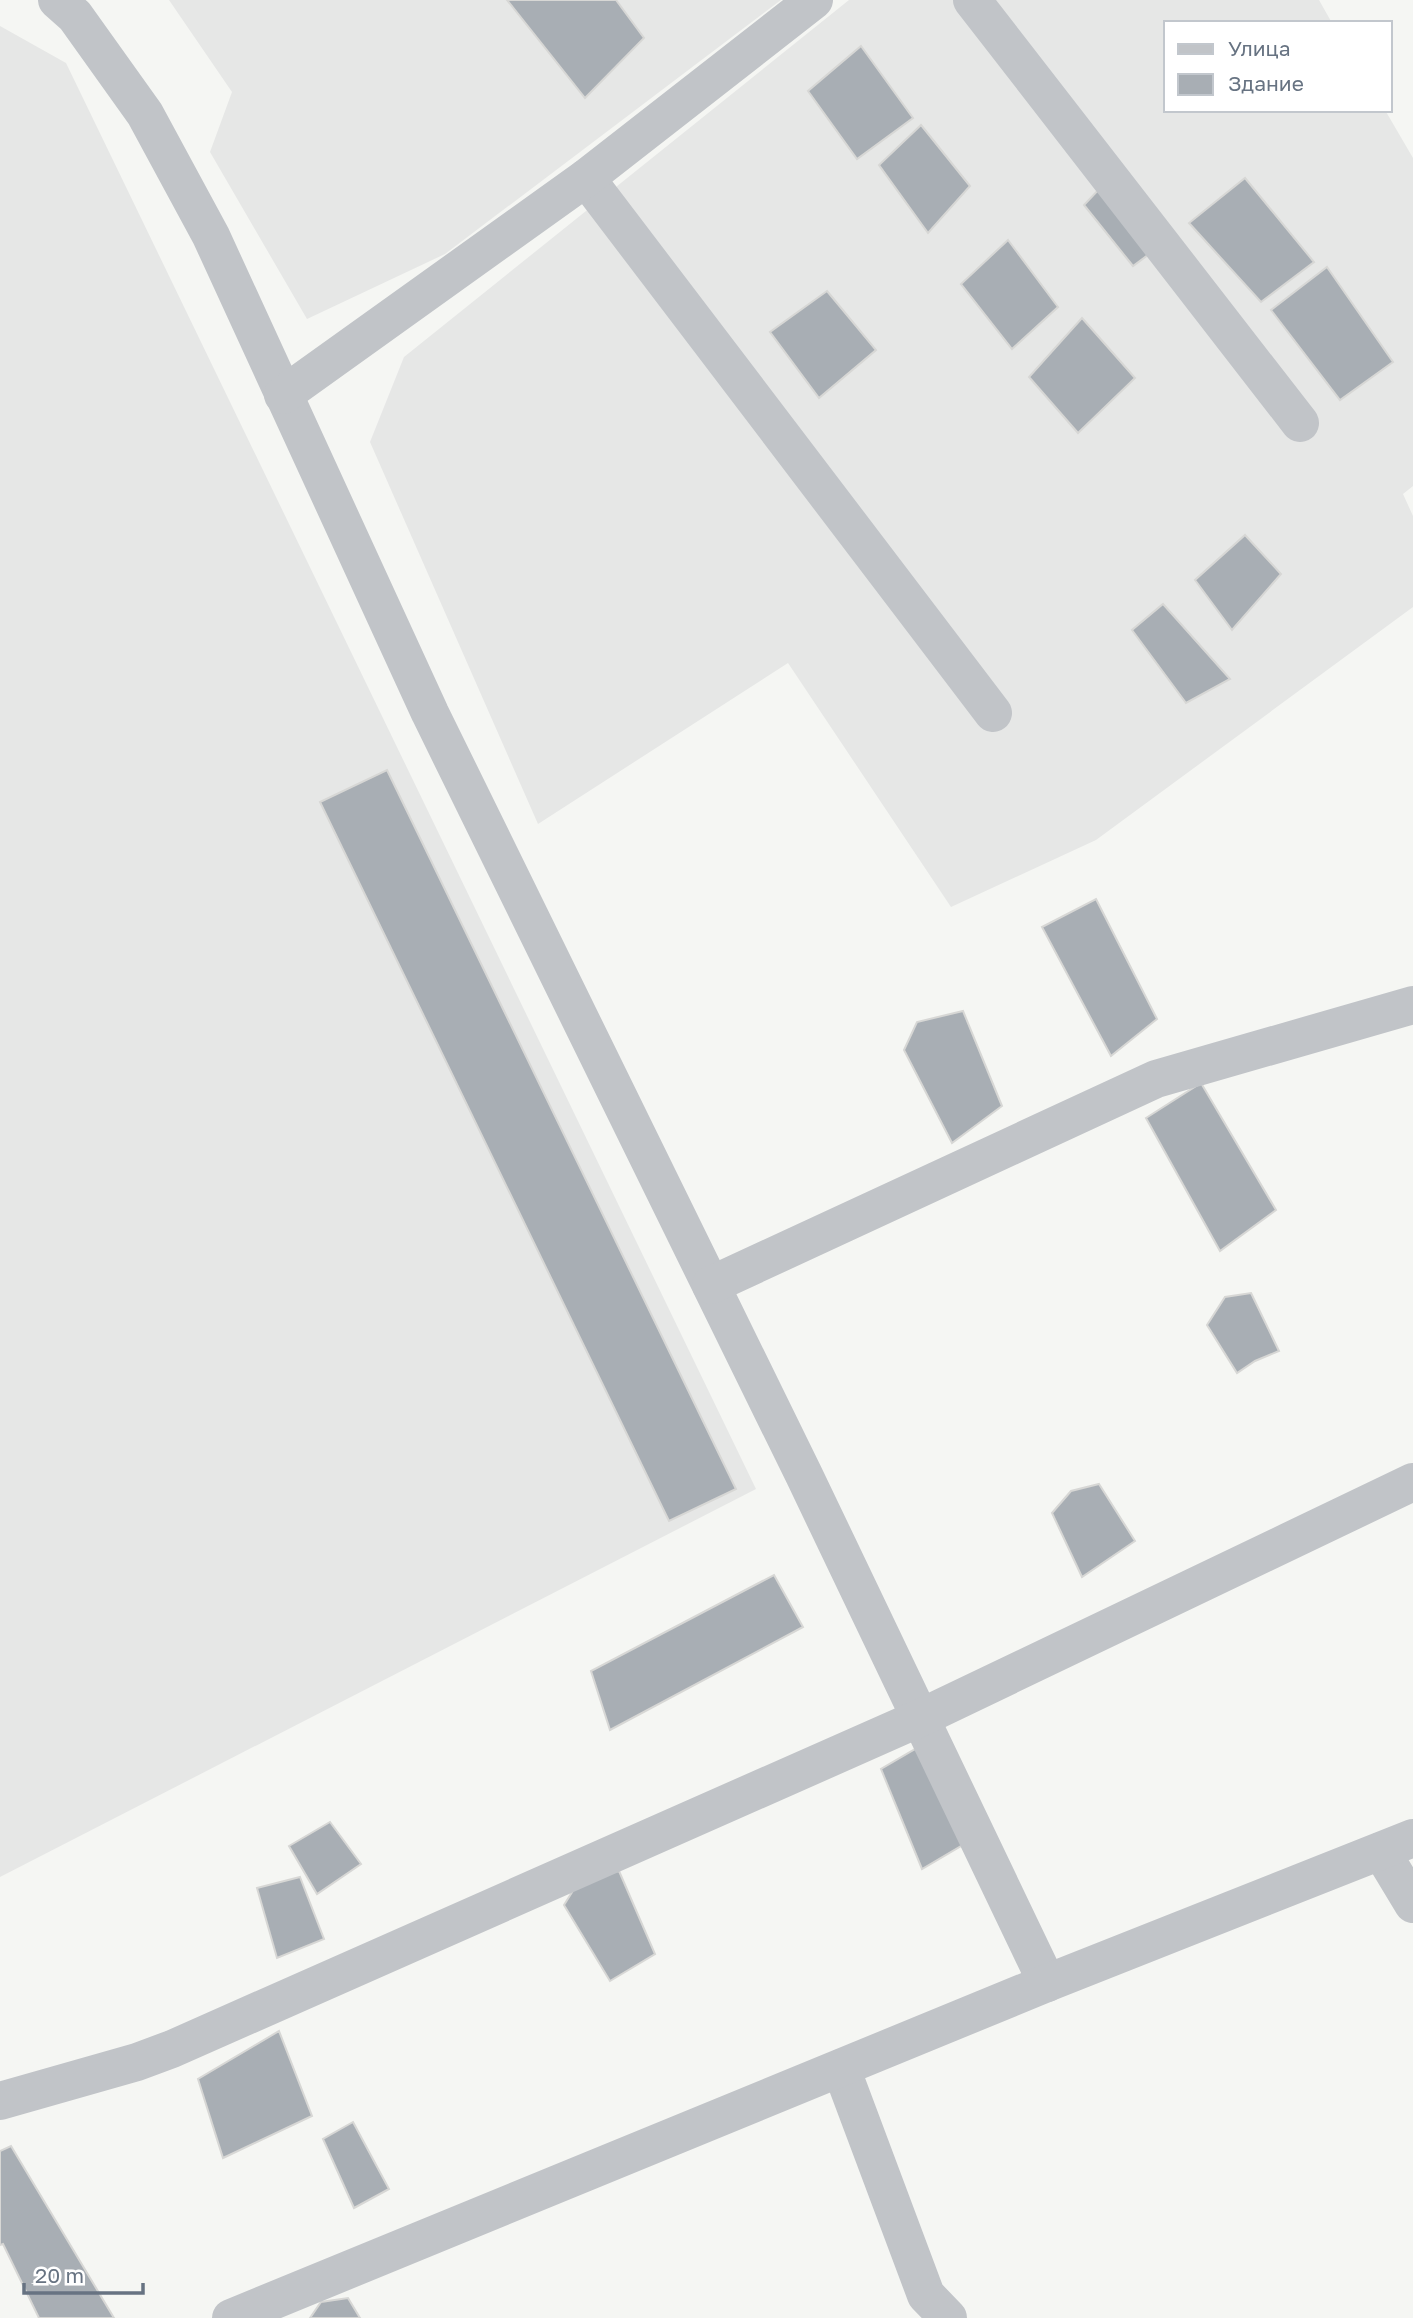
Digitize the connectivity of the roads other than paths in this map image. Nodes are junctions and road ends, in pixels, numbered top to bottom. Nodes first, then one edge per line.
1 (57, 0) edge
2 (814, 0) edge
3 (972, 0) edge
4 (586, 178) junction
5 (283, 395) junction
6 (1300, 424) dead end
7 (993, 713) dead end
8 (1413, 1005) edge
9 (711, 1285) junction
10 (1413, 1482) edge
11 (920, 1718) junction
12 (1397, 1844) edge
13 (1413, 1904) edge
14 (1047, 1983) junction
15 (841, 2068) junction
16 (0, 2101) edge
17 (231, 2318) edge
18 (948, 2318) edge

1 - 5 street
2 - 4 street
3 - 6 street
4 - 5 street
4 - 7 street
5 - 9 street
8 - 9 street
9 - 11 street
10 - 11 street
11 - 14 street
11 - 16 street
12 - 13 street
12 - 14 street
14 - 15 street
15 - 17 street
15 - 18 street

